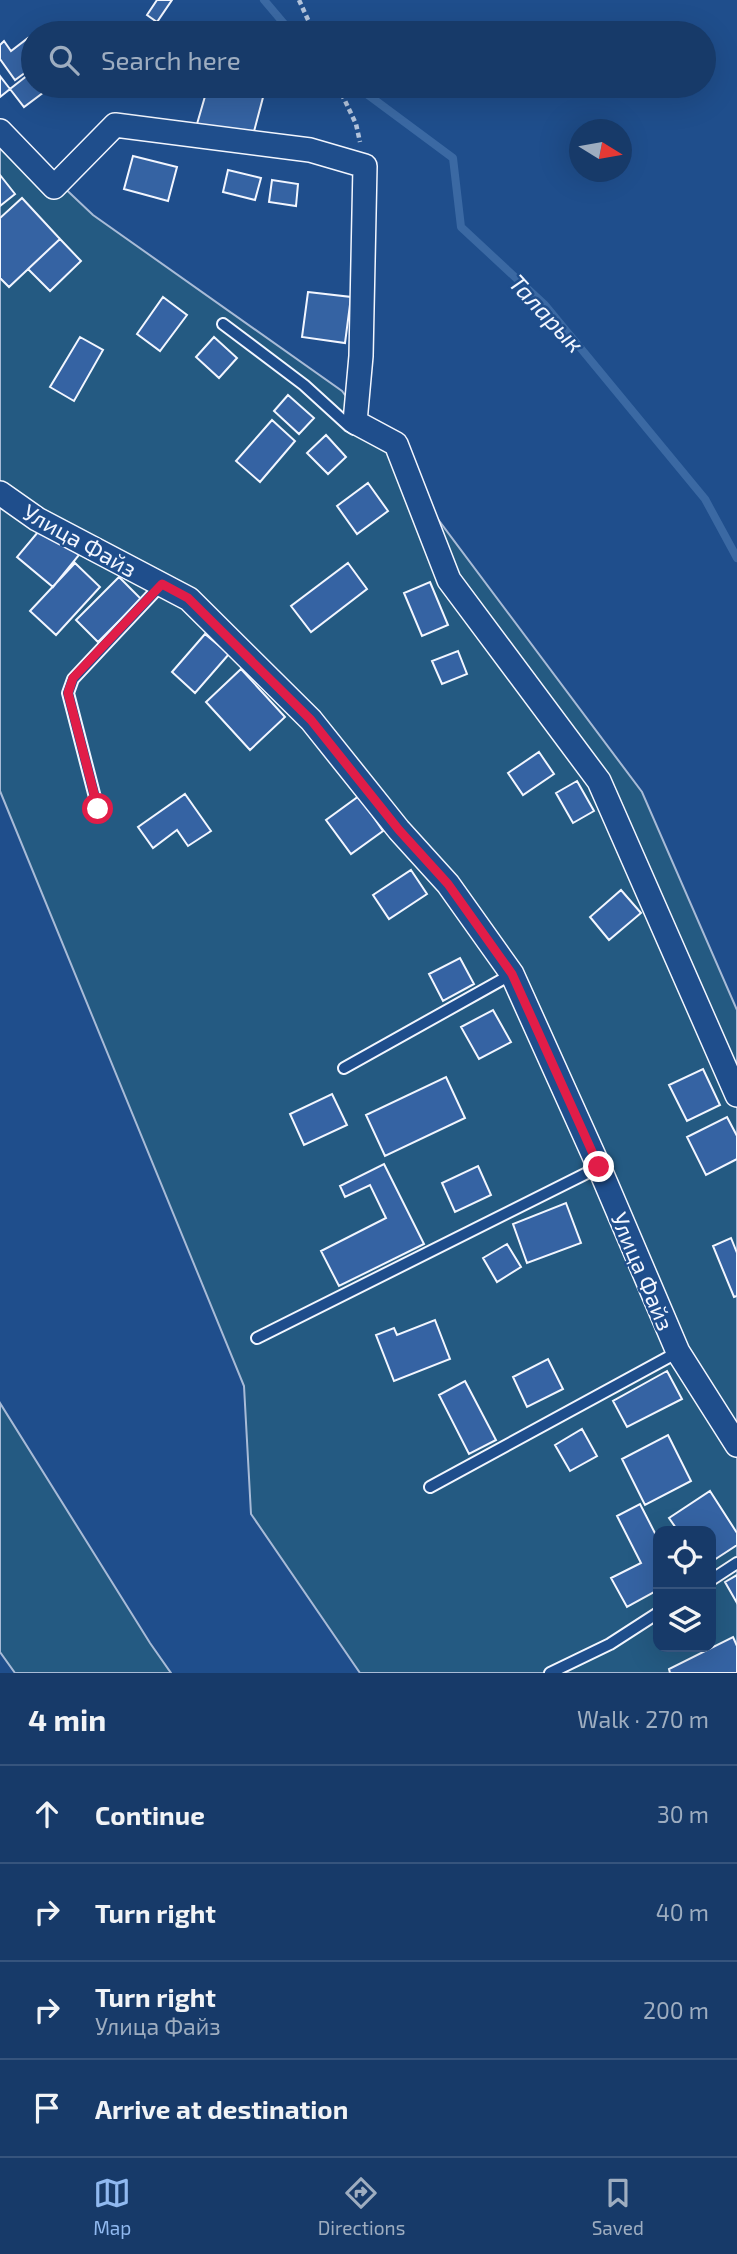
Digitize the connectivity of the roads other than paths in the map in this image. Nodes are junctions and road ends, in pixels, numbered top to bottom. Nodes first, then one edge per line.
1 (0, 131) edge
2 (223, 324) dead end
3 (396, 444) junction
4 (0, 493) edge
5 (162, 584) junction
6 (98, 809) dead end
7 (512, 974) junction
8 (344, 1068) dead end
9 (737, 1095) edge
10 (599, 1167) junction
11 (257, 1338) dead end
12 (678, 1352) junction
13 (737, 1446) edge
14 (430, 1487) dead end
15 (737, 1563) edge
16 (716, 1577) edge
17 (653, 1616) edge
18 (550, 1673) edge

1 - 3 street
2 - 3 lane
3 - 9 street
4 - 5 street, Улица Файз
5 - 6 lane
5 - 7 street, Улица Файз
7 - 8 lane
7 - 10 street, Улица Файз
10 - 11 lane
10 - 12 street, Улица Файз
12 - 13 street, Улица Файз
12 - 14 lane
15 - 16 lane
17 - 18 lane

